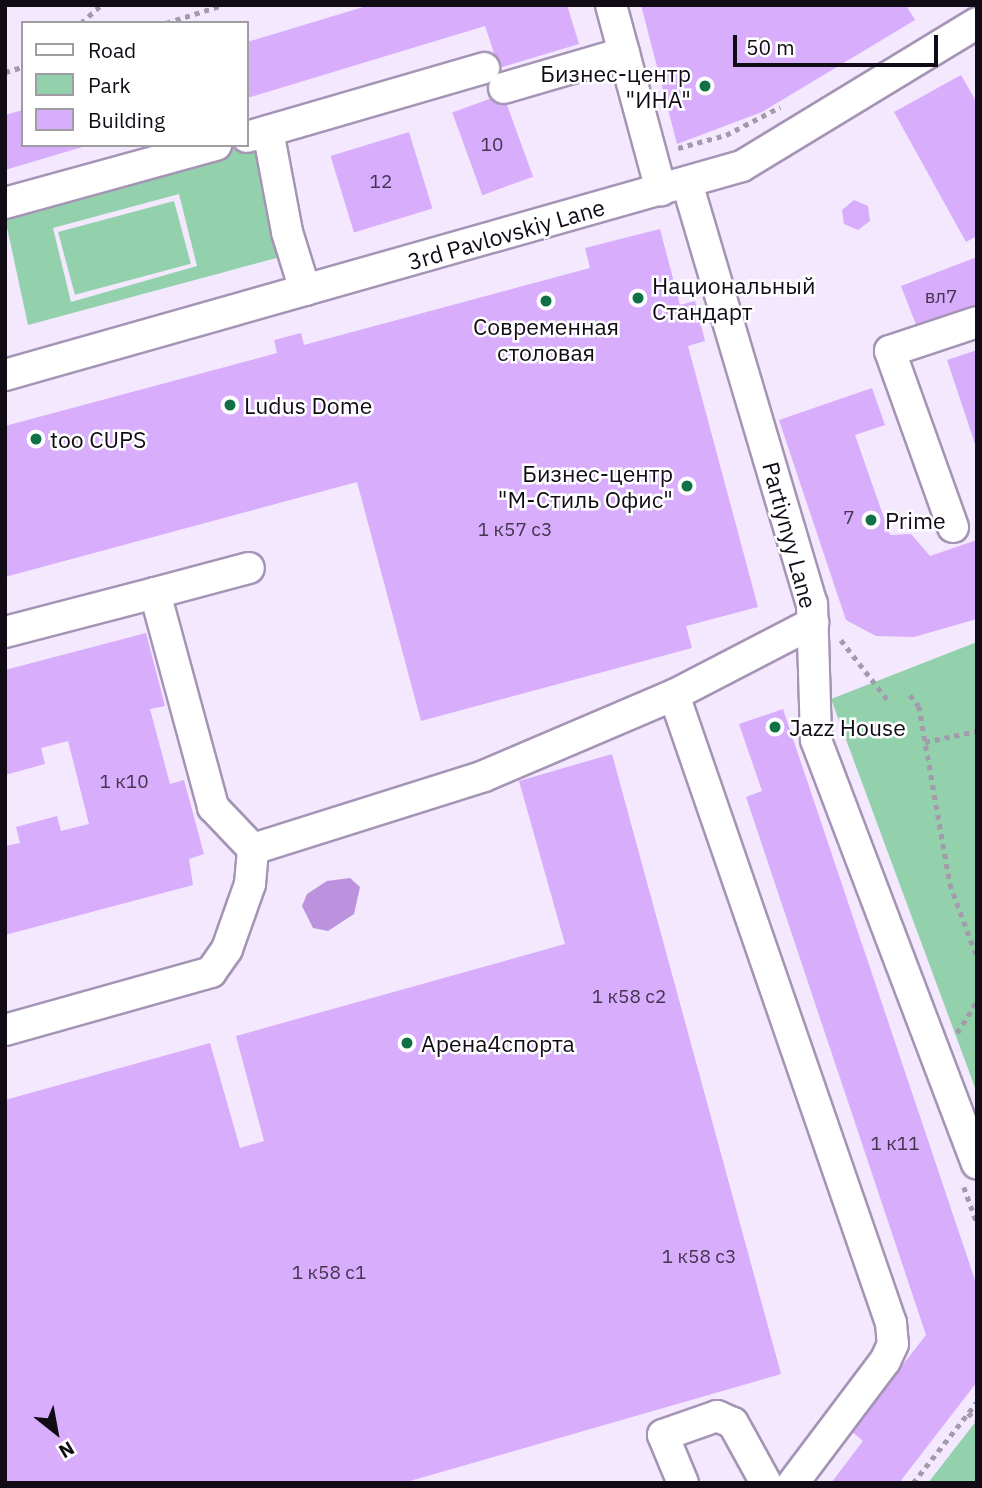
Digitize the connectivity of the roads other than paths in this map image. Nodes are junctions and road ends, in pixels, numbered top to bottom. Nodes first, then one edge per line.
1 (611, 5) edge
2 (977, 23) edge
3 (624, 53) junction
4 (258, 134) edge
5 (209, 147) edge
6 (674, 187) junction
7 (5, 203) edge
8 (305, 290) junction
9 (977, 322) edge
10 (5, 375) edge
11 (953, 527) dead end
12 (250, 568) dead end
13 (155, 593) junction
14 (813, 614) junction
15 (5, 632) edge
16 (674, 695) junction
17 (253, 849) junction
18 (5, 1030) edge
19 (977, 1163) edge
20 (683, 1483) edge
21 (766, 1483) edge
22 (793, 1483) edge

1 - 3 street, Partiynyy Lane
2 - 6 street, 3rd Pavlovskiy Lane
3 - 4 street
3 - 6 street, Partiynyy Lane
4 - 8 street
5 - 7 street
6 - 8 street, 3rd Pavlovskiy Lane
6 - 14 street, Partiynyy Lane
8 - 10 street, 3rd Pavlovskiy Lane
9 - 11 street
12 - 13 street
13 - 15 street
13 - 17 street
14 - 16 street
14 - 19 street, Partiynyy Lane
16 - 17 street
16 - 22 street
17 - 18 street
20 - 21 street

